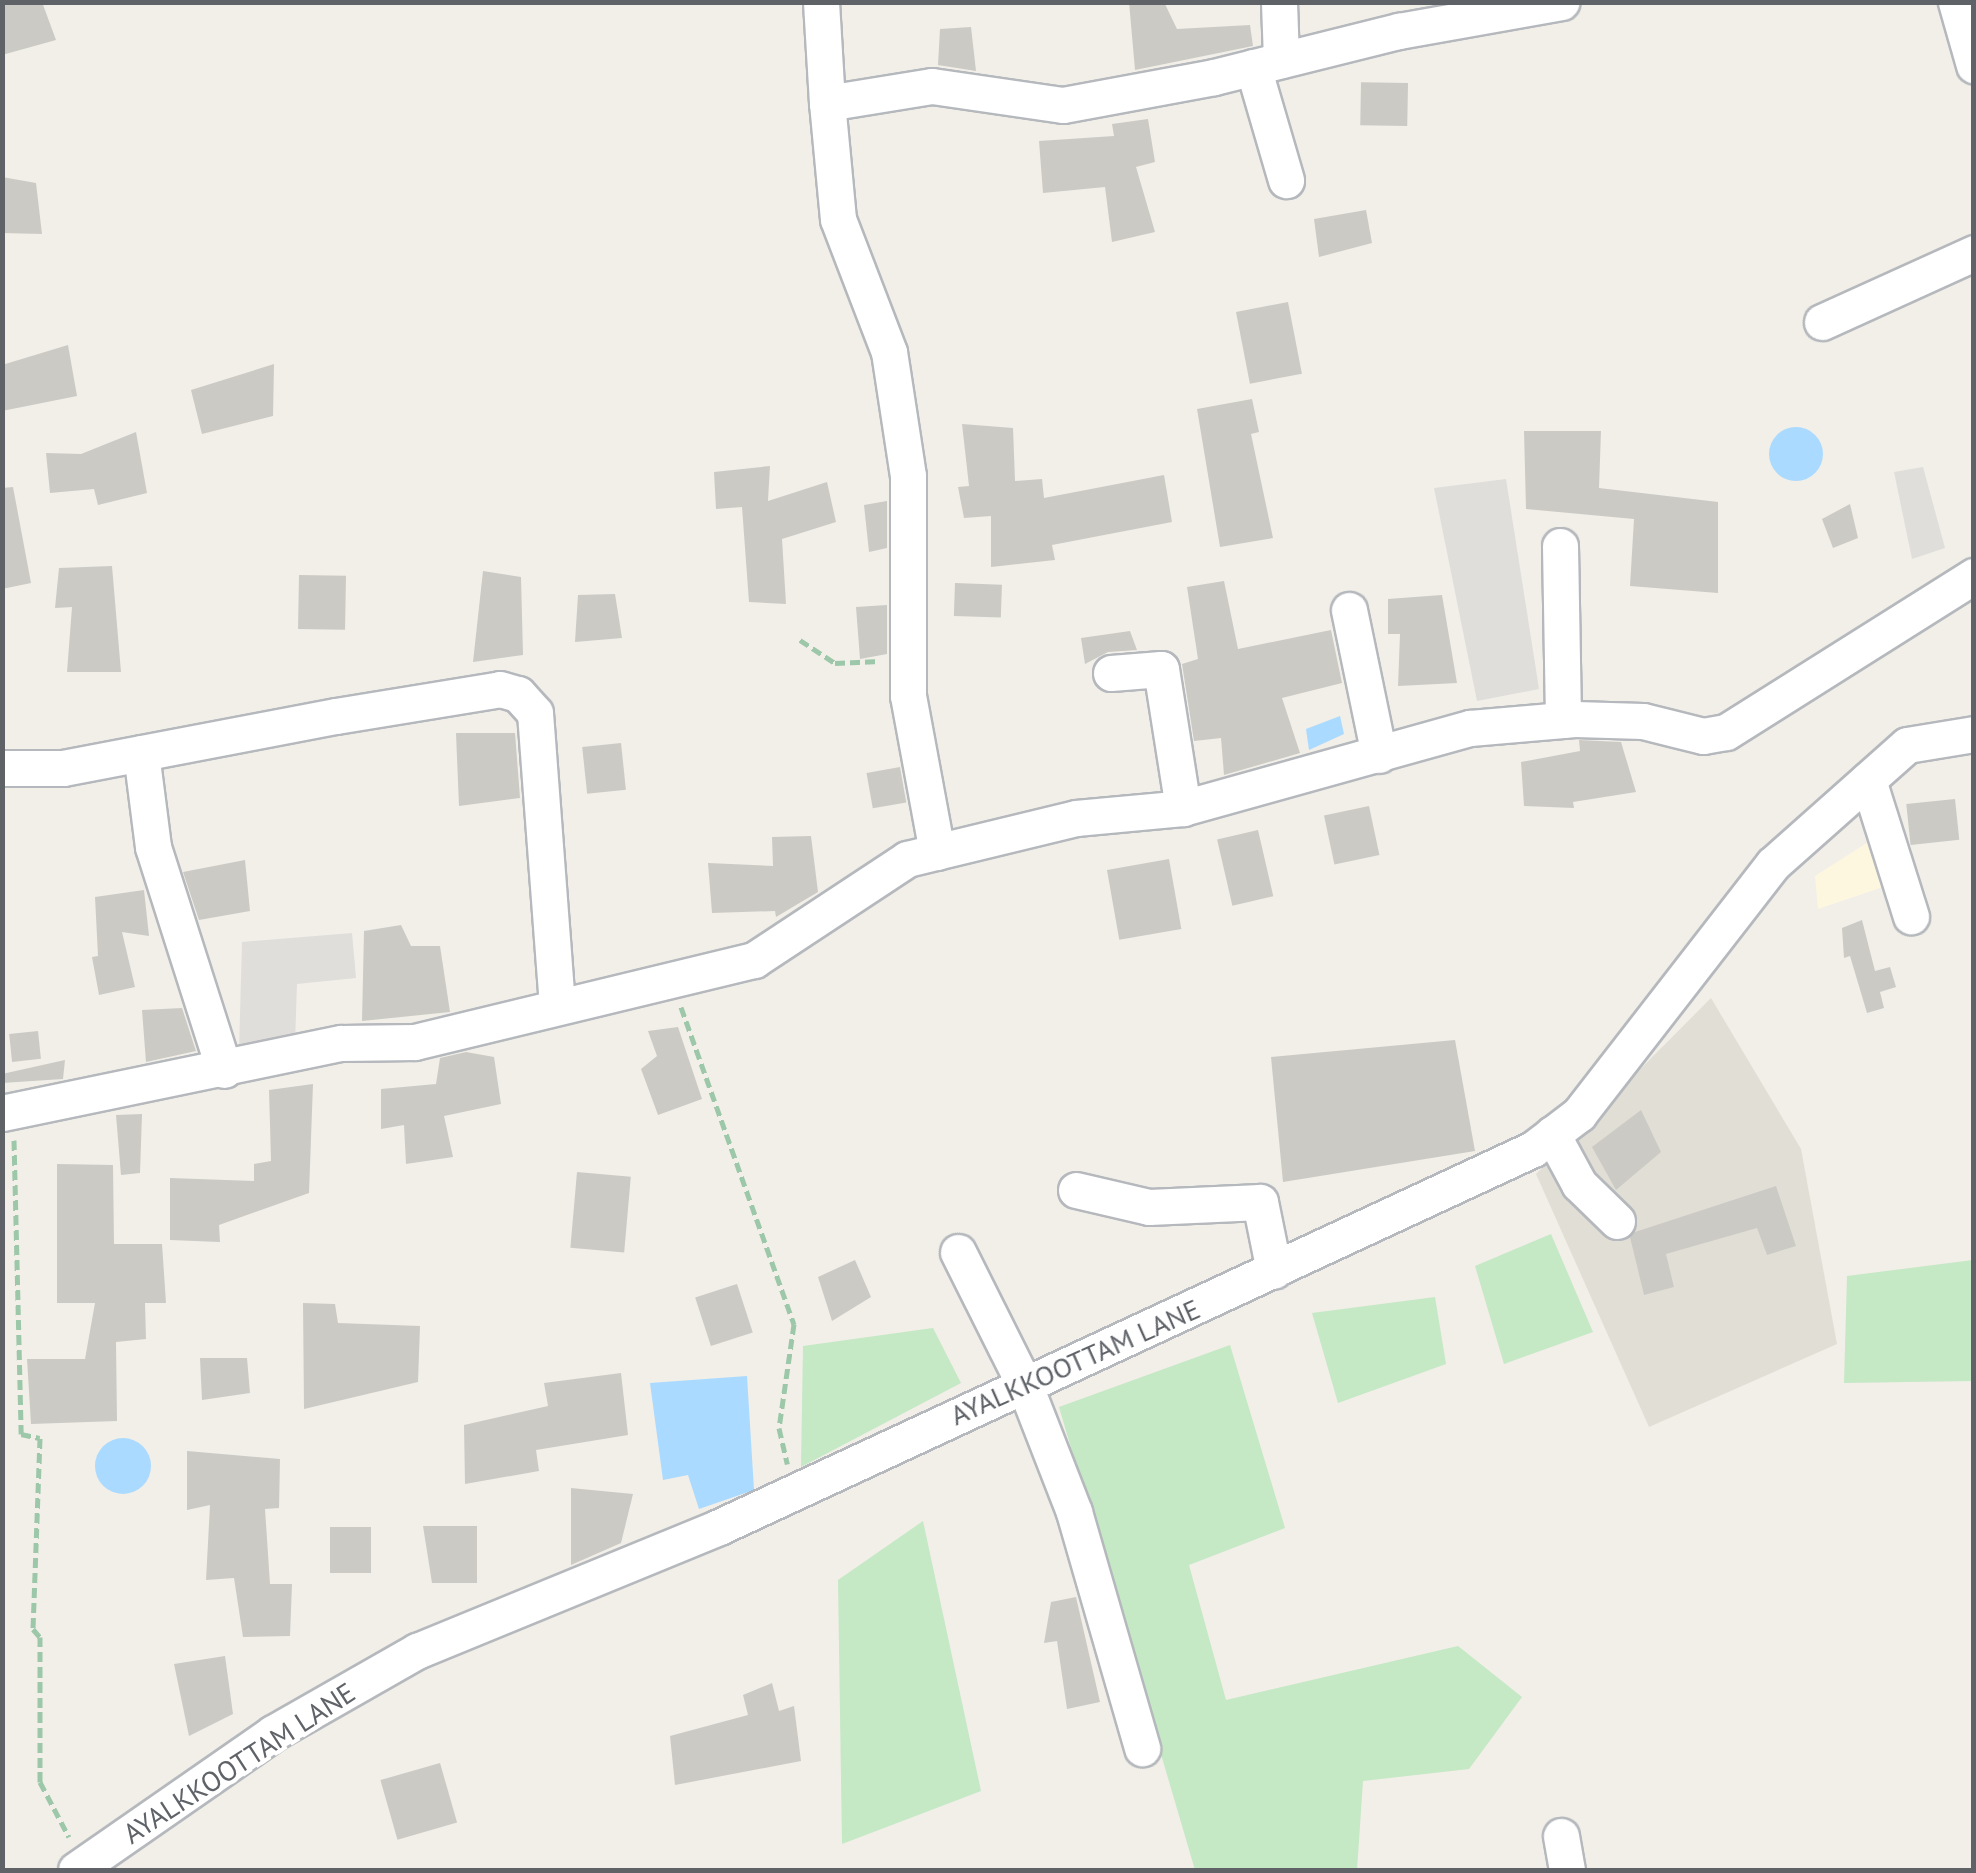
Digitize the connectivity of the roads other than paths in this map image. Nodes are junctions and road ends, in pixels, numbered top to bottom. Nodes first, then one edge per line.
1 (821, 2) edge
2 (1279, 2) edge
3 (1562, 2) edge
4 (1956, 2) edge
5 (1267, 64) junction
6 (1972, 69) edge
7 (827, 103) junction
8 (1286, 180) dead end
9 (1974, 253) edge
10 (1822, 322) dead end
11 (1560, 546) dead end
12 (1974, 576) edge
13 (1349, 610) dead end
14 (1111, 674) dead end
15 (1563, 720) junction
16 (1974, 734) edge
17 (142, 753) junction
18 (1380, 755) junction
19 (2, 768) edge
20 (1868, 780) junction
21 (1183, 808) junction
22 (936, 852) junction
23 (1911, 916) dead end
24 (557, 1006) junction
25 (224, 1070) junction
26 (8, 1112) edge
27 (1552, 1134) junction
28 (1076, 1190) dead end
29 (1617, 1221) dead end
30 (958, 1252) dead end
31 (1274, 1271) junction
32 (1025, 1386) junction
33 (1142, 1748) dead end
34 (79, 1868) edge

1 - 7 street
2 - 5 street
3 - 5 street
4 - 6 street
5 - 7 street
5 - 8 street
7 - 22 street
9 - 10 street
11 - 15 street
12 - 15 street
13 - 18 street
14 - 21 street
15 - 18 street
16 - 20 street, AYALKKOOTTAM LANE
17 - 19 street
17 - 24 street
17 - 25 street
18 - 21 street
20 - 23 street
20 - 27 street, AYALKKOOTTAM LANE
21 - 22 street
22 - 24 street
24 - 25 street
25 - 26 street
27 - 29 street
27 - 31 street, AYALKKOOTTAM LANE
28 - 31 street
30 - 32 street
31 - 32 street, AYALKKOOTTAM LANE
32 - 33 street
32 - 34 street, AYALKKOOTTAM LANE

